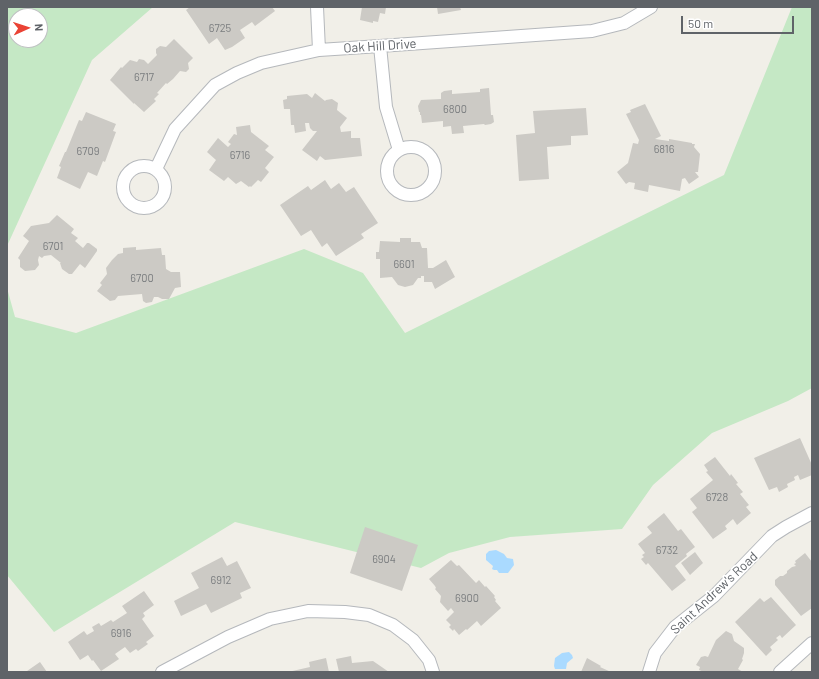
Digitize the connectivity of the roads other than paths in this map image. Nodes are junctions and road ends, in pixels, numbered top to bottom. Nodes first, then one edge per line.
1 (318, 7) edge
2 (651, 7) edge
3 (380, 46) junction
4 (319, 50) junction
5 (399, 150) dead end
6 (156, 170) dead end
7 (812, 513) edge
8 (812, 643) edge
9 (162, 672) edge
10 (433, 672) edge
11 (649, 672) edge
12 (780, 672) edge

1 - 4 street
2 - 3 street, Oak Hill Drive
3 - 4 street, Oak Hill Drive
3 - 5 street
4 - 6 street, Oak Hill Drive
7 - 11 street, Saint Andrew's Road
8 - 12 street
9 - 10 street

